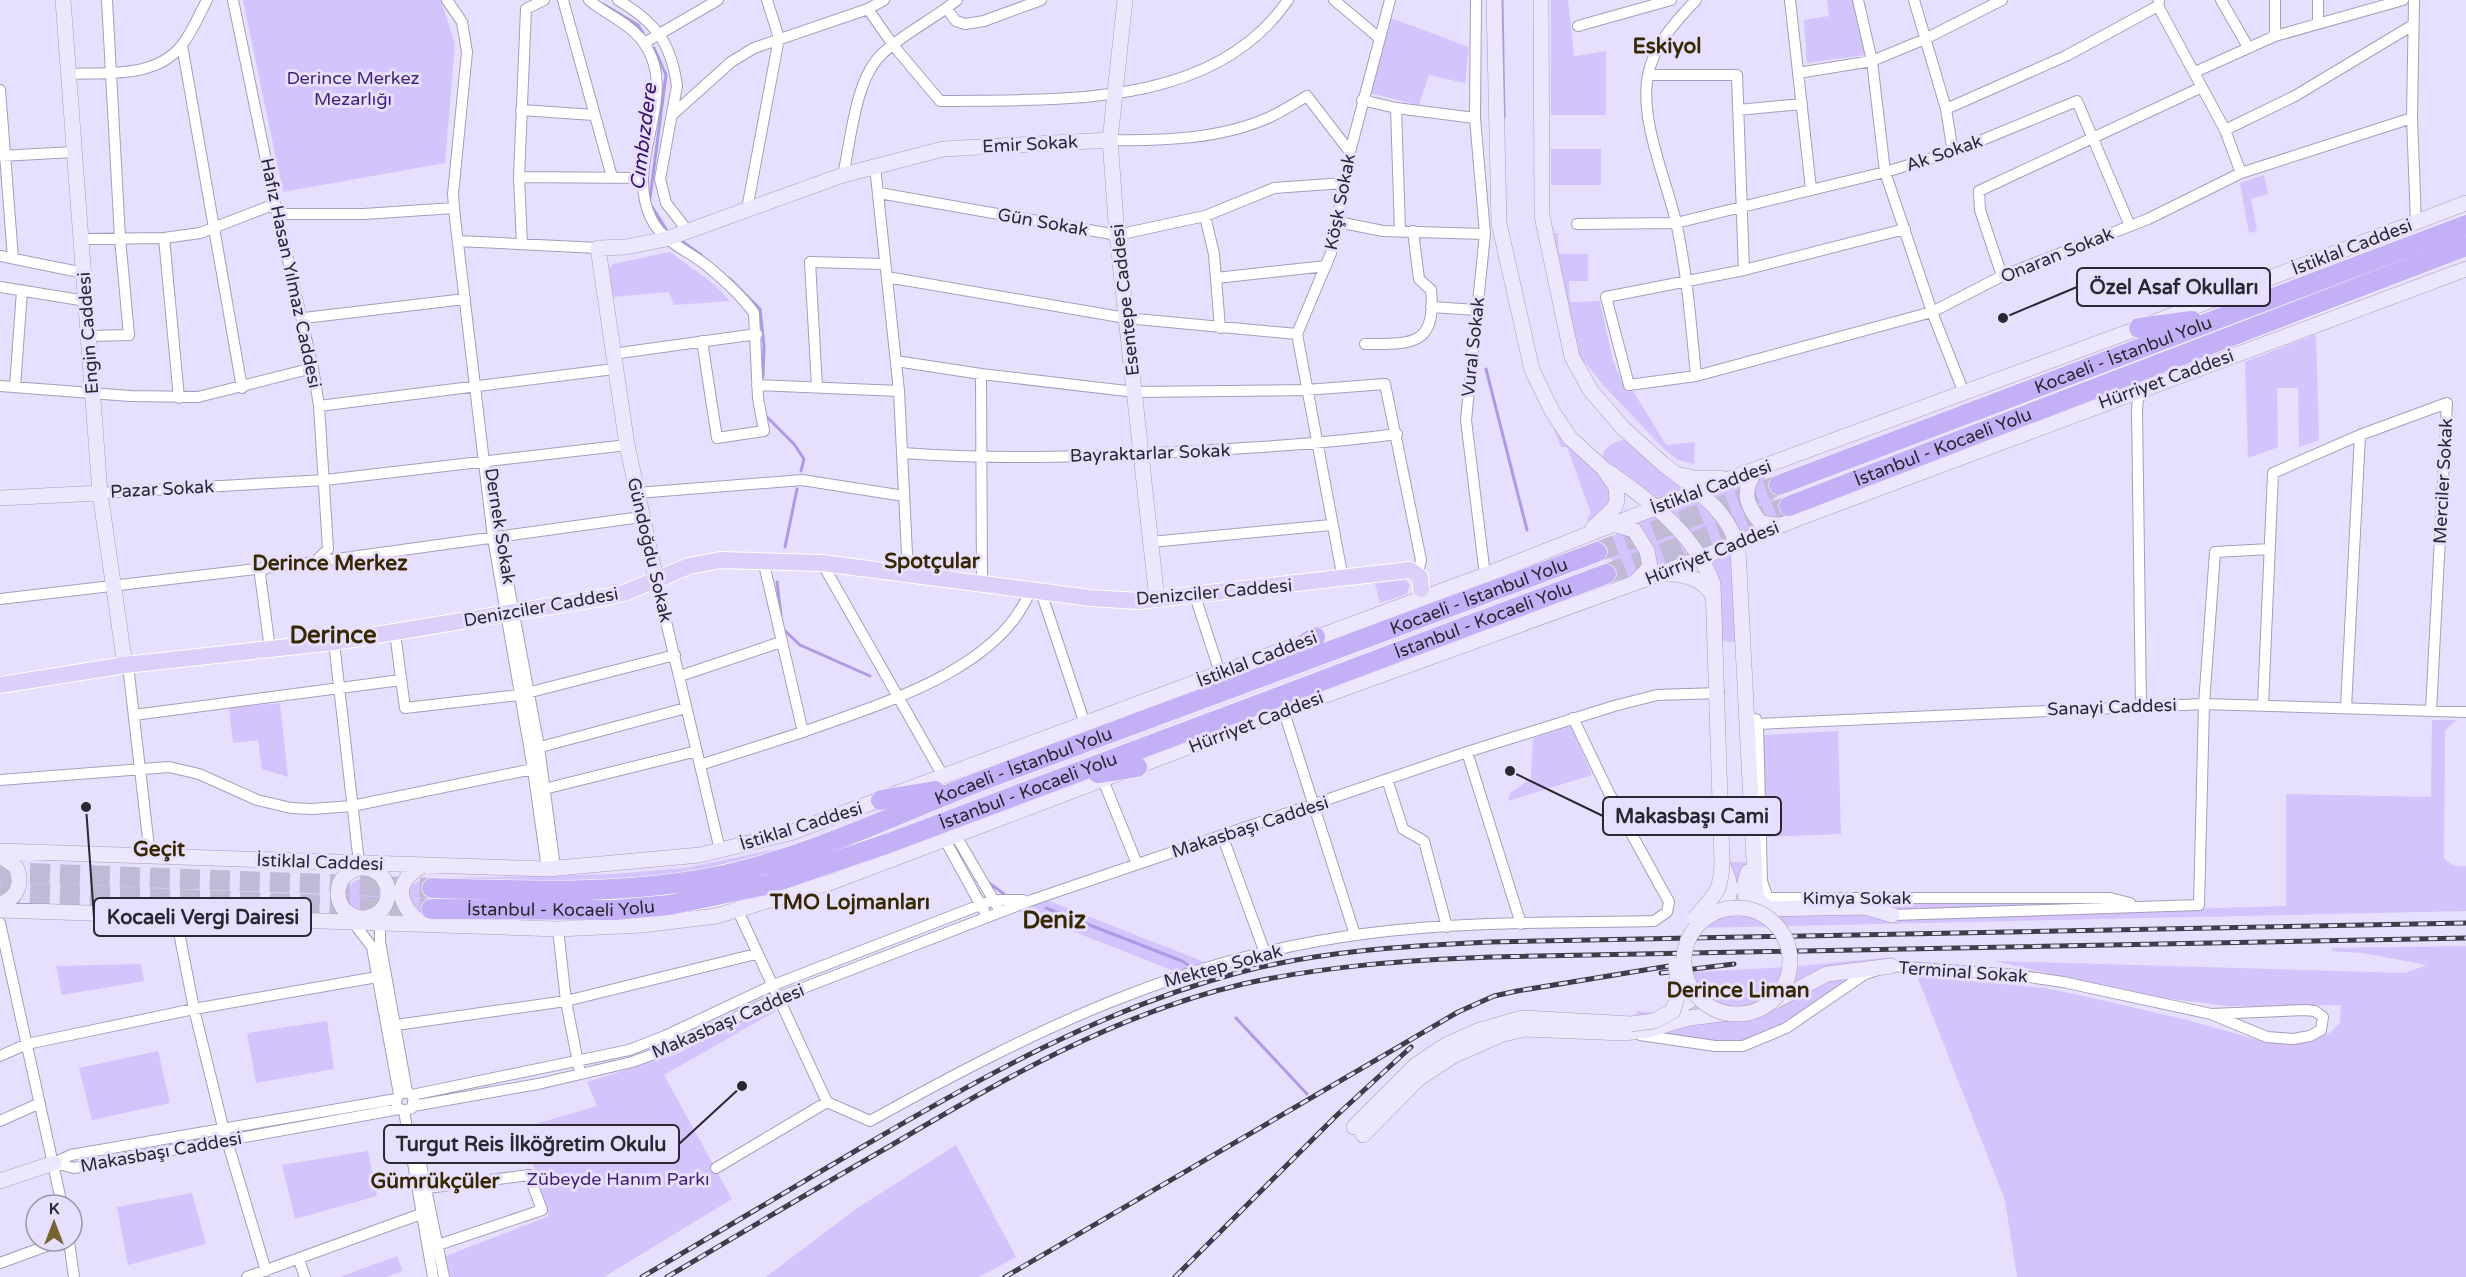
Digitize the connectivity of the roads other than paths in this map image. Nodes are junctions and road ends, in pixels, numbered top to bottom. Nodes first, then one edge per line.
1 (63, 0) edge
2 (107, 0) edge
3 (207, 0) edge
4 (232, 0) edge
5 (447, 0) edge
6 (544, 0) edge
7 (564, 0) edge
8 (589, 0) edge
9 (618, 0) edge
10 (718, 0) edge
11 (766, 0) edge
12 (884, 0) edge
13 (957, 0) edge
14 (1041, 0) edge
15 (1124, 0) edge
16 (1288, 0) edge
17 (1334, 0) edge
18 (1390, 0) edge
19 (1476, 0) edge
20 (1494, 0) edge
21 (1541, 0) edge
22 (1671, 0) edge
23 (1696, 0) edge
24 (1790, 0) edge
25 (1858, 0) edge
26 (1914, 0) edge
27 (2002, 0) edge
28 (2221, 0) edge
29 (2275, 0) edge
30 (2318, 0) edge
31 (2403, 0) edge
32 (2414, 0) edge
33 (2158, 3) edge
34 (1986, 5) edge
35 (2362, 5) edge
36 (868, 9) junction
37 (947, 9) junction
38 (2318, 22) junction
39 (2413, 25) junction
40 (1578, 26) dead end
41 (660, 34) junction
42 (2275, 36) junction
43 (1378, 37) junction
44 (779, 38) junction
45 (1925, 39) junction
46 (644, 43) junction
47 (182, 45) junction
48 (893, 45) junction
49 (2248, 47) junction
50 (1872, 61) junction
51 (112, 71) junction
52 (2195, 72) junction
53 (1798, 73) junction
54 (67, 74) junction
55 (1648, 75) junction
56 (2202, 87) junction
57 (0, 90) edge
58 (1114, 96) junction
59 (1362, 100) junction
60 (1802, 104) junction
61 (1396, 108) junction
62 (1946, 109) junction
63 (521, 110) junction
64 (1738, 110) junction
65 (594, 115) junction
66 (672, 115) junction
67 (1475, 118) junction
68 (2412, 118) junction
69 (2225, 130) junction
70 (2093, 138) junction
71 (1110, 140) junction
72 (73, 152) junction
73 (1350, 152) junction
74 (1953, 152) junction
75 (3, 155) edge
76 (875, 166) junction
77 (1885, 172) junction
78 (2241, 173) junction
79 (843, 175) junction
80 (519, 177) junction
81 (612, 177) junction
82 (642, 178) junction
83 (454, 182) junction
84 (1344, 183) junction
85 (1811, 189) junction
86 (879, 193) junction
87 (2466, 203) edge
88 (1741, 207) junction
89 (454, 208) junction
90 (277, 209) junction
91 (747, 209) junction
92 (1205, 216) junction
93 (1338, 222) junction
94 (2416, 222) junction
95 (1676, 223) junction
96 (1577, 224) dead end
97 (2466, 225) edge
98 (2130, 226) junction
99 (213, 229) junction
100 (687, 230) junction
101 (1905, 230) junction
102 (1400, 231) junction
103 (1413, 231) junction
104 (1485, 234) junction
105 (1117, 235) junction
106 (120, 238) junction
107 (164, 238) junction
108 (82, 239) junction
109 (666, 239) junction
110 (461, 241) junction
111 (522, 244) junction
112 (2466, 246) edge
113 (598, 248) junction
114 (0, 256) edge
115 (13, 258) junction
116 (884, 264) junction
117 (1326, 266) junction
118 (2466, 269) edge
119 (1744, 270) junction
120 (84, 273) junction
121 (2002, 276) junction
122 (886, 277) junction
123 (1216, 278) junction
124 (1687, 283) junction
125 (0, 287) edge
126 (22, 291) junction
127 (465, 299) junction
128 (86, 301) junction
129 (1431, 307) junction
130 (1478, 310) junction
131 (1932, 312) junction
132 (2224, 316) junction
133 (304, 318) junction
134 (1126, 318) junction
135 (1220, 328) junction
136 (2139, 328) junction
137 (757, 334) junction
138 (1297, 334) junction
139 (88, 336) junction
140 (702, 341) junction
141 (1365, 344) dead end
142 (613, 361) junction
143 (896, 361) junction
144 (314, 368) junction
145 (981, 374) junction
146 (1696, 376) junction
147 (2156, 383) junction
148 (757, 385) junction
149 (0, 386) edge
150 (15, 387) junction
151 (478, 387) junction
152 (817, 387) junction
153 (242, 388) junction
154 (1306, 390) junction
155 (899, 391) junction
156 (1135, 392) junction
157 (1964, 393) junction
158 (92, 394) junction
159 (179, 398) junction
160 (2114, 399) junction
161 (2138, 399) junction
162 (319, 406) junction
163 (1397, 434) junction
164 (2360, 435) junction
165 (627, 445) junction
166 (1316, 445) junction
167 (903, 453) junction
168 (1142, 454) junction
169 (980, 459) junction
170 (486, 460) junction
171 (1604, 469) junction
172 (1757, 470) junction
173 (1676, 474) junction
174 (1732, 478) junction
175 (325, 480) junction
176 (1779, 485) tunnel mouth
177 (1698, 491) junction
178 (100, 493) junction
179 (636, 493) junction
180 (904, 496) junction
181 (0, 498) edge
182 (1677, 499) junction
183 (1711, 502) junction
184 (1789, 506) tunnel mouth
185 (1657, 507) junction
186 (641, 518) junction
187 (1669, 518) junction
188 (1612, 524) junction
189 (1331, 525) junction
190 (1780, 525) junction
191 (1765, 531) junction
192 (1585, 535) junction
193 (496, 537) junction
194 (1151, 542) junction
195 (2270, 549) junction
196 (1713, 550) junction
197 (1597, 552) tunnel mouth
198 (763, 560) junction
199 (315, 562) junction
200 (822, 563) junction
201 (264, 567) junction
202 (908, 574) junction
203 (1606, 574) tunnel mouth
204 (1485, 575) junction
205 (1658, 575) junction
206 (656, 579) junction
207 (1343, 579) junction
208 (112, 584) junction
209 (982, 585) junction
210 (1417, 588) junction
211 (1623, 588) junction
212 (1036, 591) junction
213 (1196, 596) junction
214 (1742, 596) junction
215 (0, 599) edge
216 (1715, 599) junction
217 (1157, 600) junction
218 (509, 614) junction
219 (395, 633) junction
220 (1315, 637) junction
221 (334, 642) junction
222 (781, 642) junction
223 (270, 649) junction
224 (675, 655) junction
225 (125, 665) junction
226 (1220, 672) junction
227 (680, 676) junction
228 (401, 680) junction
229 (0, 685) edge
230 (1234, 688) junction
231 (339, 689) junction
232 (1719, 693) junction
233 (524, 694) junction
234 (897, 698) junction
235 (1312, 700) junction
236 (2204, 704) junction
237 (1747, 705) junction
238 (2263, 705) junction
239 (2141, 706) junction
240 (686, 708) junction
241 (2346, 708) junction
242 (2431, 711) junction
243 (1284, 712) junction
244 (2466, 712) edge
245 (134, 715) junction
246 (1573, 718) junction
247 (1085, 724) junction
248 (1758, 724) junction
249 (803, 732) junction
250 (534, 748) junction
251 (697, 751) junction
252 (1467, 752) junction
253 (700, 765) junction
254 (1137, 767) junction
255 (139, 769) junction
256 (533, 769) junction
257 (943, 776) junction
258 (1060, 778) junction
259 (1387, 779) junction
260 (0, 780) edge
261 (1103, 780) junction
262 (973, 784) junction
263 (541, 790) junction
264 (881, 800) junction
265 (352, 806) junction
266 (1314, 806) junction
267 (1222, 835) junction
268 (951, 838) junction
269 (720, 850) junction
270 (2, 853) edge
271 (147, 856) junction
272 (1753, 860) junction
273 (1722, 862) junction
274 (1137, 864) junction
275 (361, 865) junction
276 (424, 865) junction
277 (551, 868) junction
278 (432, 888) tunnel mouth
279 (993, 900) junction
280 (1032, 900) junction
281 (981, 905) junction
282 (2142, 906) junction
283 (3, 908) edge
284 (738, 911) junction
285 (1000, 912) junction
286 (1717, 912) junction
287 (1760, 913) junction
288 (1892, 915) junction
289 (176, 917) junction
290 (426, 917) junction
291 (987, 917) junction
292 (366, 921) junction
293 (1521, 924) junction
294 (1447, 927) junction
295 (1, 928) edge
296 (558, 929) junction
297 (1355, 935) junction
298 (1265, 953) junction
299 (756, 954) junction
300 (1891, 966) junction
301 (12, 968) junction
302 (0, 971) edge
303 (377, 977) junction
304 (1690, 985) junction
305 (771, 986) junction
306 (777, 998) junction
307 (566, 1002) junction
308 (1762, 1008) junction
309 (194, 1010) junction
310 (1673, 1011) junction
311 (1729, 1013) junction
312 (2211, 1014) junction
313 (396, 1025) junction
314 (1628, 1028) junction
315 (27, 1044) junction
316 (0, 1056) edge
317 (576, 1062) junction
318 (582, 1075) junction
319 (405, 1102) junction
320 (826, 1102) junction
321 (40, 1103) junction
322 (0, 1120) edge
323 (223, 1127) junction
324 (1358, 1131) dead end
325 (227, 1140) junction
326 (54, 1163) junction
327 (716, 1168) dead end
328 (0, 1182) edge
329 (427, 1188) junction
330 (60, 1193) edge
331 (421, 1214) junction
332 (438, 1245) junction
333 (27, 1253) edge
334 (70, 1253) edge
335 (299, 1260) junction
336 (0, 1263) edge
337 (266, 1271) junction
338 (73, 1277) edge
339 (247, 1277) edge
340 (304, 1277) edge
341 (433, 1277) edge
342 (444, 1277) edge

1 - 54 main road, Engin Caddesi
2 - 51 street
3 - 47 street
4 - 90 street, Hafız Hasan Yılmaz Caddesi
5 - 83 street, Dernek Sokak
6 - 63 street
7 - 65 street
8 - 46 street
9 - 41 street
10 - 41 street
11 - 44 street
12 - 36 street
13 - 37 street
14 - 37 street
15 - 58 main road, Esentepe Caddesi
16 - 58 street
17 - 43 street
18 - 43 street, Köşk Sokak
19 - 67 street, Vural Sokak
20 - 171 main road
21 - 173 main road
22 - 40 street
23 - 55 street
24 - 53 street
25 - 50 street
26 - 45 street
27 - 34 street
28 - 49 street
29 - 42 street
30 - 38 street
31 - 35 street
32 - 39 street
33 - 52 street
33 - 62 street
34 - 45 street
35 - 38 street
36 - 44 street
36 - 48 street
37 - 48 street
38 - 42 street
39 - 68 street
39 - 69 street
41 - 46 street
41 - 66 street
42 - 49 street
43 - 59 street, Köşk Sokak
44 - 66 street
44 - 91 street
45 - 50 street
45 - 62 street
46 - 82 street
47 - 51 street
47 - 99 street
48 - 58 street
48 - 79 street
49 - 52 street
50 - 53 street
50 - 77 street
51 - 54 street
51 - 106 street
52 - 56 street
53 - 60 street
54 - 72 main road, Engin Caddesi
55 - 64 street
55 - 95 street
56 - 69 street
56 - 70 street
57 - 75 street
58 - 71 main road, Esentepe Caddesi
59 - 61 street
59 - 73 street, Köşk Sokak
60 - 64 street
60 - 85 street
61 - 67 street
61 - 102 street
62 - 74 street
63 - 65 street
63 - 80 street
64 - 88 street
65 - 81 street
66 - 100 street
67 - 104 street, Vural Sokak
68 - 78 street, Onaran Sokak
68 - 94 street
69 - 78 street
70 - 74 street, Ak Sokak
70 - 98 street, Ak Sokak
70 - 121 street
71 - 73 street, Emir Sokak
71 - 76 main road, Emir Sokak
71 - 105 main road, Esentepe Caddesi
72 - 75 street
72 - 108 main road, Engin Caddesi
73 - 84 street, Köşk Sokak
74 - 77 street, Ak Sokak
75 - 115 street
76 - 79 main road, Emir Sokak
76 - 86 street
77 - 85 street, Ak Sokak
77 - 101 street
78 - 98 street, Onaran Sokak
79 - 91 main road, Emir Sokak
80 - 81 street
80 - 111 street
81 - 82 street
82 - 109 street
83 - 89 street, Dernek Sokak
83 - 110 street, Dernek Sokak
84 - 92 street, Gün Sokak
84 - 93 street, Köşk Sokak
85 - 88 street, Ak Sokak
86 - 105 street, Gün Sokak
86 - 116 street
87 - 94 main road, İstiklal Caddesi
88 - 95 street, Ak Sokak
88 - 119 street
89 - 90 street
89 - 110 street, Dernek Sokak
90 - 99 street
90 - 133 street, Hafız Hasan Yılmaz Caddesi
91 - 100 main road, Emir Sokak
92 - 105 street, Gün Sokak
92 - 123 street
93 - 102 street
93 - 117 street, Köşk Sokak
94 - 136 main road, İstiklal Caddesi
95 - 96 street, Ak Sokak
95 - 124 street
97 - 132 highway, Kocaeli - İstanbul Yolu
98 - 121 street, Onaran Sokak
99 - 107 street
99 - 153 street
100 - 109 main road, Emir Sokak
101 - 119 street
101 - 131 street
102 - 103 street
103 - 104 street
103 - 129 street
104 - 130 street, Vural Sokak
105 - 134 main road, Esentepe Caddesi
106 - 107 street
106 - 108 street
106 - 139 street
107 - 159 street
108 - 120 main road, Engin Caddesi
109 - 113 main road, Emir Sokak
109 - 137 street
110 - 111 street
110 - 127 street, Dernek Sokak
110 - 151 street, Dernek Sokak
111 - 113 street
112 - 184 highway, İstanbul - Kocaeli Yolu
113 - 142 main road, Gündoğdu Sokak
114 - 115 street
115 - 120 street
116 - 122 street
116 - 152 street
117 - 123 street
117 - 138 street, Köşk Sokak
118 - 147 main road, Hürriyet Caddesi
119 - 124 street
120 - 128 main road, Engin Caddesi
121 - 131 street, Onaran Sokak
122 - 134 street
122 - 143 street
123 - 135 street
124 - 146 street
124 - 146 street, Onaran Sokak
125 - 126 street
126 - 128 street
126 - 150 street
127 - 133 street
127 - 151 street, Dernek Sokak
128 - 139 main road, Engin Caddesi
129 - 130 street
129 - 141 street
130 - 204 street, Vural Sokak
131 - 146 street, Onaran Sokak
131 - 157 street
132 - 136 highway
132 - 176 highway, Kocaeli - İstanbul Yolu
133 - 144 street, Hafız Hasan Yılmaz Caddesi
134 - 135 street
134 - 156 main road, Esentepe Caddesi
135 - 138 street
136 - 157 main road, İstiklal Caddesi
137 - 140 street
137 - 148 street
138 - 154 street
139 - 158 main road, Engin Caddesi
140 - 142 street
140 - 148 street
142 - 151 street
142 - 165 main road, Gündoğdu Sokak
143 - 145 street
143 - 155 street
144 - 153 street
144 - 162 street, Hafız Hasan Yılmaz Caddesi
145 - 156 street
145 - 169 street
147 - 160 main road, Hürriyet Caddesi
147 - 161 street
148 - 152 street
149 - 150 street
150 - 158 street
151 - 162 street
151 - 170 street, Dernek Sokak
152 - 155 street
153 - 159 street
154 - 156 street
154 - 163 street
154 - 166 street
155 - 167 street
156 - 168 main road, Esentepe Caddesi
157 - 172 main road, İstiklal Caddesi
158 - 159 street
158 - 178 main road, Engin Caddesi
160 - 161 street
160 - 190 main road, Hürriyet Caddesi
161 - 239 street
162 - 175 street, Hafız Hasan Yılmaz Caddesi
163 - 166 street, Bayraktarlar Sokak
163 - 210 street
164 - 195 street, Merciler Sokak
164 - 241 street
164 - 242 street, Merciler Sokak
165 - 170 street, Pazar Sokak
165 - 179 main road, Gündoğdu Sokak
166 - 168 street, Bayraktarlar Sokak
166 - 189 street
167 - 169 street, Bayraktarlar Sokak
167 - 180 street
168 - 169 street, Bayraktarlar Sokak
168 - 194 main road, Esentepe Caddesi
169 - 209 street
170 - 175 street, Pazar Sokak
170 - 193 street, Dernek Sokak
171 - 185 main road
171 - 192 main road
172 - 174 main road, İstiklal Caddesi
172 - 190 main road
173 - 174 main road
173 - 177 main road
174 - 177 main road, İstiklal Caddesi
175 - 178 street, Pazar Sokak
175 - 199 street, Hafız Hasan Yılmaz Caddesi
177 - 182 main road, İstiklal Caddesi
177 - 183 main road
178 - 181 main road, Pazar Sokak
178 - 208 main road, Engin Caddesi
179 - 180 street
179 - 186 main road, Gündoğdu Sokak
180 - 202 street
182 - 183 main road
182 - 185 main road, İstiklal Caddesi
182 - 187 main road
183 - 196 main road
185 - 187 main road
185 - 188 main road, İstiklal Caddesi
186 - 193 street
186 - 206 main road, Gündoğdu Sokak
187 - 196 main road
188 - 192 main road, İstiklal Caddesi
188 - 211 main road
189 - 194 street
189 - 207 street
190 - 191 main road, Hürriyet Caddesi
191 - 196 main road, Hürriyet Caddesi
191 - 214 main road
192 - 204 main road, İstiklal Caddesi
193 - 199 street
193 - 218 street, Dernek Sokak
194 - 217 main road, Esentepe Caddesi
195 - 236 street
195 - 238 street
196 - 205 main road, Hürriyet Caddesi
196 - 214 main road
196 - 216 main road
197 - 230 highway, Kocaeli - İstanbul Yolu
198 - 200 main road, Denizciler Caddesi
198 - 206 main road, Denizciler Caddesi
198 - 222 street
199 - 201 street
200 - 202 main road, Denizciler Caddesi
200 - 234 street
201 - 208 street
201 - 223 street
202 - 209 main road, Denizciler Caddesi
203 - 258 highway, İstanbul - Kocaeli Yolu
204 - 210 main road, İstiklal Caddesi
205 - 211 main road, Hürriyet Caddesi
205 - 216 main road
205 - 235 main road
206 - 218 main road, Denizciler Caddesi
206 - 224 street, Gündoğdu Sokak
207 - 210 main road, Denizciler Caddesi
207 - 213 main road, Denizciler Caddesi
208 - 215 street
208 - 225 main road, Engin Caddesi
209 - 212 main road, Denizciler Caddesi
210 - 220 main road, İstiklal Caddesi
211 - 235 main road, Hürriyet Caddesi
212 - 217 main road, Denizciler Caddesi
212 - 234 street
212 - 247 street
213 - 217 main road, Denizciler Caddesi
213 - 226 street
214 - 237 main road
216 - 232 main road
218 - 219 main road, Denizciler Caddesi
218 - 233 street, Dernek Sokak
219 - 221 main road, Denizciler Caddesi
219 - 228 street
220 - 226 main road, İstiklal Caddesi
220 - 230 highway
221 - 223 main road, Denizciler Caddesi
221 - 231 street
222 - 227 street
222 - 249 street
223 - 225 main road, Denizciler Caddesi
224 - 227 street, Gündoğdu Sokak
224 - 233 street
225 - 229 main road, Denizciler Caddesi
225 - 245 street, Engin Caddesi
225 - 255 street, Engin Caddesi
226 - 247 main road, İstiklal Caddesi
227 - 240 street, Gündoğdu Sokak
228 - 231 street
228 - 233 street
230 - 262 highway, Kocaeli - İstanbul Yolu
231 - 245 street
231 - 265 street
232 - 246 street, Makasbaşı Caddesi
232 - 273 main road
233 - 250 street, Dernek Sokak
234 - 249 street
234 - 257 street
235 - 243 main road, Hürriyet Caddesi
236 - 238 street, Sanayi Caddesi
236 - 239 street, Sanayi Caddesi
236 - 282 street, Kimya Sokak
237 - 248 street, Kimya Sokak
237 - 272 main road
238 - 241 street, Sanayi Caddesi
239 - 248 street, Sanayi Caddesi
240 - 250 street
240 - 251 street, Gündoğdu Sokak
241 - 242 street, Sanayi Caddesi
242 - 244 street, Sanayi Caddesi
243 - 254 main road, Hürriyet Caddesi
243 - 266 street
245 - 255 street, Engin Caddesi
246 - 252 street, Makasbaşı Caddesi
246 - 293 street, Mektep Sokak
247 - 257 main road, İstiklal Caddesi
248 - 282 street, Kimya Sokak
249 - 253 street
250 - 256 street, Dernek Sokak
250 - 263 street, Dernek Sokak
251 - 253 street, Gündoğdu Sokak
251 - 263 street
252 - 259 street, Makasbaşı Caddesi
252 - 293 street
253 - 269 street, Gündoğdu Sokak
254 - 258 highway
254 - 261 main road, Hürriyet Caddesi
255 - 260 street
255 - 265 street
255 - 271 street, Engin Caddesi
256 - 263 street, Dernek Sokak
256 - 265 street
257 - 264 main road, İstiklal Caddesi
258 - 290 highway, İstanbul - Kocaeli Yolu
259 - 266 street, Makasbaşı Caddesi
259 - 294 street
261 - 268 main road, Hürriyet Caddesi
261 - 274 street
262 - 264 highway
262 - 278 highway, Kocaeli - İstanbul Yolu
263 - 277 street, Dernek Sokak
264 - 269 main road, İstiklal Caddesi
265 - 275 street
266 - 267 street, Makasbaşı Caddesi
266 - 297 street
267 - 274 street, Makasbaşı Caddesi
267 - 298 street
268 - 279 street
268 - 281 street
268 - 284 main road, Hürriyet Caddesi
269 - 277 main road, İstiklal Caddesi
270 - 271 main road, İstiklal Caddesi
270 - 283 main road
271 - 275 main road, İstiklal Caddesi
272 - 287 main road
272 - 288 main road
273 - 286 main road, bridge
273 - 310 main road, bridge
274 - 280 street, Makasbaşı Caddesi
275 - 276 main road, İstiklal Caddesi
275 - 292 main road
275 - 292 main road
276 - 277 main road, İstiklal Caddesi
276 - 290 main road
279 - 280 street, Makasbaşı Caddesi
279 - 281 street, Makasbaşı Caddesi
279 - 285 street
280 - 285 street, Makasbaşı Caddesi
281 - 291 street
281 - 305 street, Makasbaşı Caddesi
282 - 288 street, Kimya Sokak
283 - 289 main road, Hürriyet Caddesi
284 - 296 main road, Hürriyet Caddesi
284 - 299 street
285 - 291 street, Makasbaşı Caddesi
286 - 287 main road, bridge
286 - 304 main road, bridge
287 - 288 main road
287 - 308 main road, bridge
289 - 292 main road, Hürriyet Caddesi
289 - 309 street
290 - 292 main road, Hürriyet Caddesi
290 - 296 main road, Hürriyet Caddesi
291 - 306 street, Makasbaşı Caddesi
292 - 303 street
292 - 313 street
293 - 294 street, Mektep Sokak
294 - 297 street, Mektep Sokak
295 - 301 street
296 - 307 street
297 - 298 street, Mektep Sokak
298 - 320 street, Mektep Sokak
299 - 305 street
299 - 307 street
300 - 308 main road, bridge
300 - 312 street, Terminal Sokak
300 - 314 street, Terminal Sokak
301 - 302 street
301 - 315 street
303 - 309 street
303 - 319 street
304 - 310 main road
304 - 311 main road, bridge
305 - 306 street
305 - 317 street, Makasbaşı Caddesi
306 - 318 street, Makasbaşı Caddesi
306 - 320 street
307 - 313 street
307 - 317 street
308 - 311 main road, bridge
309 - 315 street
309 - 323 street
310 - 314 main road, bridge
311 - 314 main road
312 - 312 street
313 - 319 street
314 - 324 main road
315 - 316 street
315 - 321 street
317 - 318 street
317 - 319 street, Makasbaşı Caddesi
318 - 319 street, Makasbaşı Caddesi
319 - 323 street, Makasbaşı Caddesi
319 - 325 street, Makasbaşı Caddesi
319 - 329 street
319 - 331 street
320 - 327 street
321 - 322 street
321 - 326 street
323 - 325 street
323 - 326 street, Makasbaşı Caddesi
325 - 326 street, Makasbaşı Caddesi
325 - 337 street
326 - 328 main road
326 - 330 street
329 - 332 street
329 - 332 street
331 - 335 street
331 - 341 street
332 - 342 street
333 - 336 street
334 - 338 street
335 - 337 street
335 - 340 street
337 - 339 street

